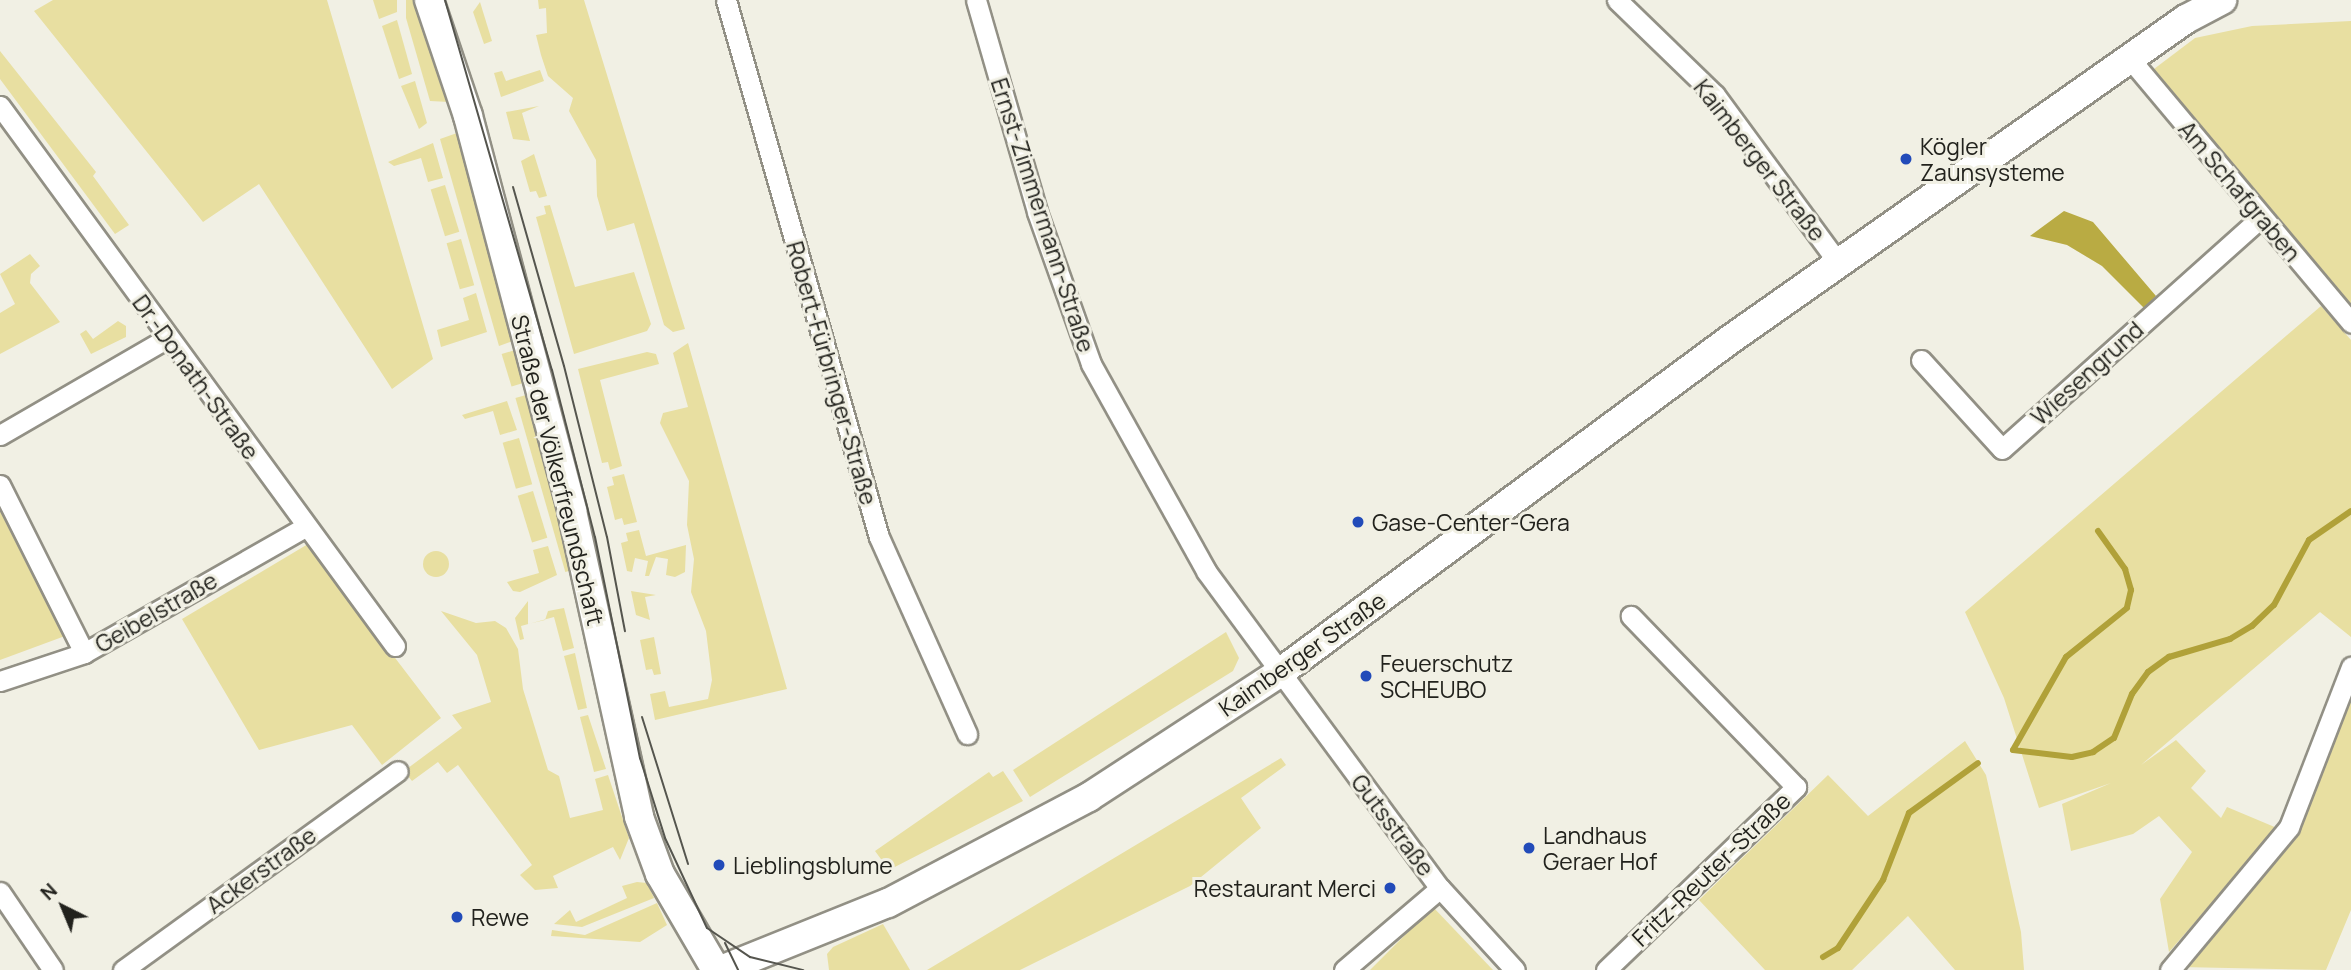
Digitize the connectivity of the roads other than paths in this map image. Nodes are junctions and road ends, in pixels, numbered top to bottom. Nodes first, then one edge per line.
1 (429, 0) edge
2 (726, 0) edge
3 (976, 0) edge
4 (1617, 0) edge
5 (2222, 0) edge
6 (2130, 59) junction
7 (0, 106) edge
8 (2260, 218) junction
9 (1839, 264) junction
10 (2351, 322) edge
11 (167, 338) junction
12 (1921, 360) dead end
13 (0, 435) edge
14 (0, 485) edge
15 (305, 527) junction
16 (1630, 616) dead end
17 (395, 646) dead end
18 (84, 653) junction
19 (2351, 667) edge
20 (1278, 674) junction
21 (0, 681) edge
22 (967, 734) dead end
23 (398, 771) dead end
24 (1440, 888) junction
25 (0, 892) edge
26 (54, 970) edge
27 (123, 970) edge
28 (719, 970) edge
29 (1343, 970) edge
30 (1515, 970) edge
31 (1606, 970) edge
32 (2170, 970) edge

1 - 28 main road, Straße der Völkerfreundschaft
2 - 22 street, Robert-Fürbringer-Straße
3 - 20 street, Ernst-Zimmermann-Straße
4 - 9 street, Kaimberger Straße
5 - 6 main road, Kaimberger Straße
6 - 8 street, Am Schafgraben
6 - 9 main road, Kaimberger Straße
7 - 11 street, Dr.-Donath-Straße
8 - 10 street, Am Schafgraben
8 - 12 street, Wiesengrund
9 - 20 main road, Kaimberger Straße
11 - 13 street
11 - 15 street, Dr.-Donath-Straße
14 - 18 street
15 - 17 street, Dr.-Donath-Straße
15 - 18 street, Geibelstraße
16 - 31 street, Fritz-Reuter-Straße
18 - 21 street, Geibelstraße
19 - 32 street
20 - 24 street, Gutsstraße
20 - 28 main road, Kaimberger Straße
23 - 27 street, Ackerstraße
24 - 29 street
24 - 30 street, Gutsstraße
25 - 26 street

